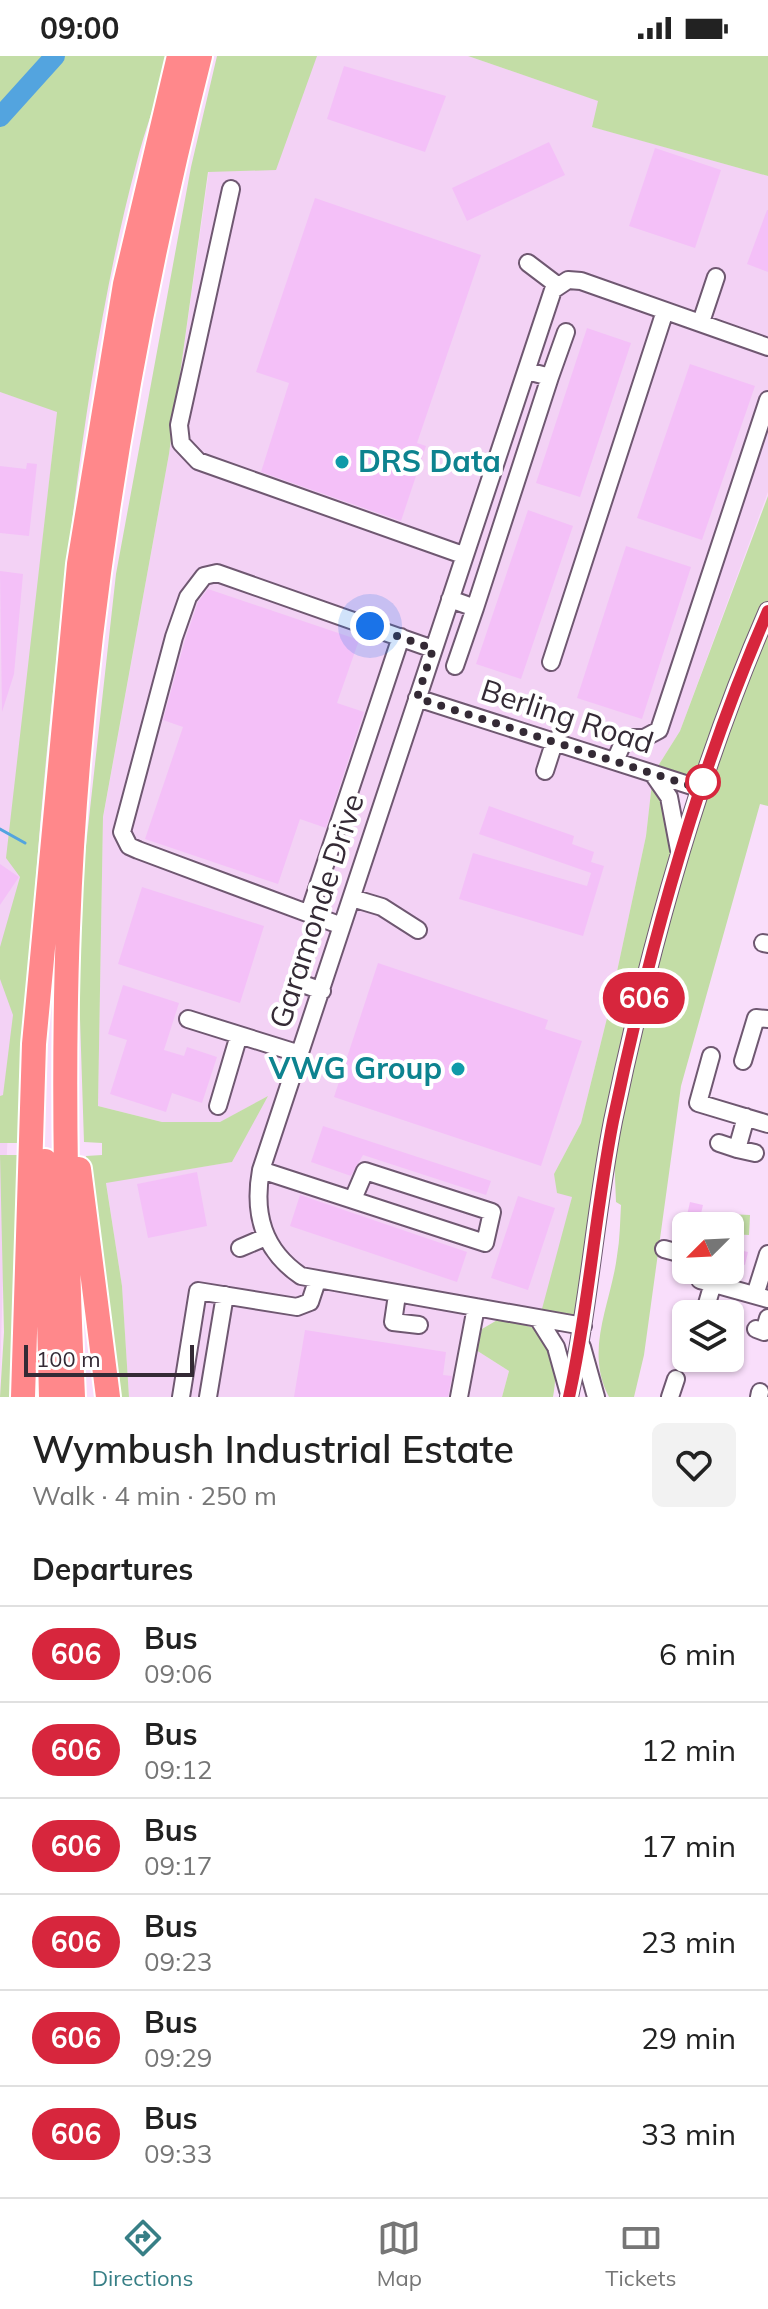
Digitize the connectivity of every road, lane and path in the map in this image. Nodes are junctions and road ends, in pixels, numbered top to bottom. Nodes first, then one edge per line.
1 (179, 56) edge
2 (200, 56) edge
3 (231, 189) dead end
4 (528, 263) dead end
5 (716, 277) dead end
6 (560, 284) junction
7 (665, 311) junction
8 (701, 322) junction
9 (566, 332) dead end
10 (768, 347) edge
11 (527, 371) junction
12 (550, 377) junction
13 (768, 400) edge
14 (463, 555) junction
15 (450, 599) junction
16 (475, 608) junction
17 (768, 611) edge
18 (401, 637) junction
19 (433, 649) junction
20 (551, 662) dead end
21 (455, 666) dead end
22 (417, 698) junction
23 (555, 740) junction
24 (615, 761) junction
25 (545, 771) dead end
26 (653, 774) junction
27 (701, 789) junction
28 (680, 855) junction
29 (352, 898) junction
30 (309, 913) junction
31 (342, 926) junction
32 (47, 927) junction
33 (418, 930) dead end
34 (300, 983) dead end
35 (322, 991) junction
36 (66, 1003) junction
37 (188, 1019) dead end
38 (768, 1019) edge
39 (239, 1035) junction
40 (300, 1054) junction
41 (711, 1056) dead end
42 (743, 1061) dead end
43 (218, 1106) dead end
44 (746, 1117) junction
45 (768, 1124) edge
46 (719, 1143) dead end
47 (737, 1149) junction
48 (755, 1153) dead end
49 (261, 1170) junction
50 (353, 1199) junction
51 (266, 1237) junction
52 (240, 1248) dead end
53 (664, 1249) dead end
54 (672, 1251) edge
55 (768, 1254) edge
56 (317, 1281) junction
57 (716, 1284) edge
58 (225, 1295) junction
59 (397, 1295) junction
60 (762, 1297) edge
61 (476, 1307) junction
62 (539, 1320) junction
63 (419, 1325) dead end
64 (582, 1334) junction
65 (676, 1379) dead end
66 (569, 1396) edge
67 (23, 1397) edge
68 (51, 1397) edge
69 (73, 1397) edge
70 (108, 1397) edge
71 (181, 1397) edge
72 (208, 1397) edge
73 (459, 1397) edge
74 (596, 1397) edge
75 (670, 1397) edge

1 - 32 highway
2 - 36 highway
3 - 14 street
4 - 6 street
5 - 8 street
6 - 7 street
6 - 11 street, Garamonde Drive
7 - 8 street
7 - 20 street
8 - 10 street
9 - 12 street
11 - 12 street
11 - 14 street, Garamonde Drive
12 - 16 street
13 - 24 street
14 - 15 street, Garamonde Drive
15 - 16 street
15 - 19 street, Garamonde Drive
16 - 21 street
17 - 27 street
18 - 19 street
18 - 30 street
18 - 30 street
19 - 22 street, Garamonde Drive
22 - 23 street, Berling Road
22 - 29 street, Garamonde Drive
23 - 24 street, Berling Road
23 - 25 street
24 - 26 street, Berling Road
26 - 27 street, Berling Road
26 - 28 street
27 - 28 street
28 - 64 street
29 - 31 street, Garamonde Drive
29 - 33 street
30 - 31 street
31 - 35 street, Garamonde Drive
32 - 67 highway
32 - 68 highway
34 - 35 street
35 - 40 street, Garamonde Drive
36 - 69 highway
36 - 70 highway
37 - 39 street
38 - 42 street
39 - 40 street
39 - 43 street
40 - 49 street, Garamonde Drive
41 - 44 street
44 - 45 street
44 - 47 street
46 - 47 street
47 - 48 street
49 - 50 street
49 - 51 street, Garamonde Drive
50 - 50 street
51 - 52 street
51 - 56 street, Garamonde Drive
53 - 54 street
55 - 60 street
56 - 58 street
56 - 59 street, Garamonde Drive
57 - 60 street
58 - 71 street
58 - 72 street
59 - 61 street, Garamonde Drive
59 - 63 street
61 - 62 street, Garamonde Drive
61 - 73 street
62 - 64 street, Garamonde Drive
62 - 66 street
64 - 66 street
64 - 74 street
65 - 75 street

